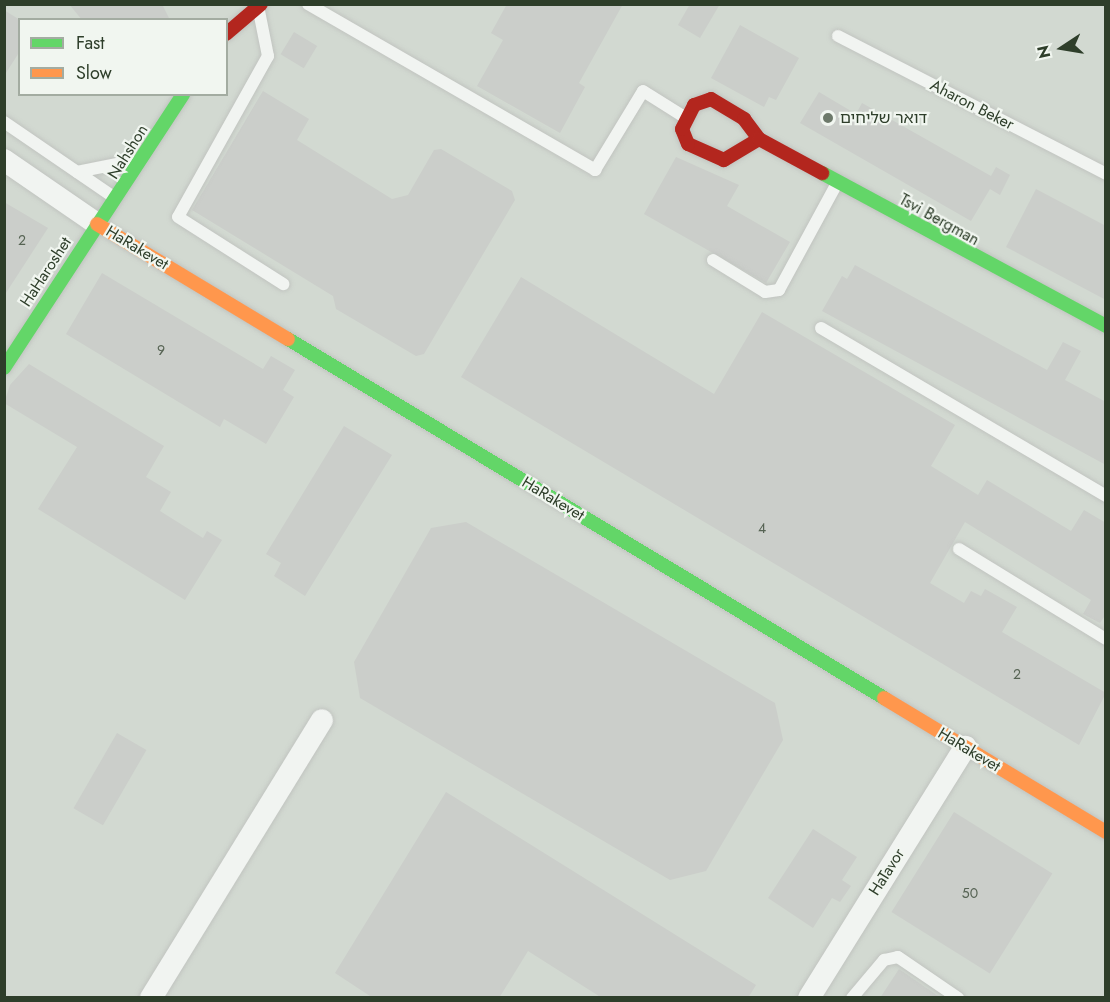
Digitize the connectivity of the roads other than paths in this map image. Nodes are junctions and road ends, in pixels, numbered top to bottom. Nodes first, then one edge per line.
1 (233, 4) edge
2 (308, 4) edge
3 (257, 6) edge
4 (227, 18) edge
5 (228, 32) edge
6 (838, 36) dead end
7 (182, 96) edge
8 (687, 118) junction
9 (4, 122) edge
10 (759, 139) junction
11 (150, 149) junction
12 (4, 160) edge
13 (77, 171) junction
14 (1106, 174) edge
15 (837, 182) junction
16 (118, 200) junction
17 (97, 224) junction
18 (712, 260) dead end
19 (283, 284) dead end
20 (1106, 326) edge
21 (821, 328) dead end
22 (4, 368) edge
23 (1106, 496) edge
24 (959, 549) dead end
25 (1106, 639) edge
26 (322, 720) dead end
27 (964, 747) junction
28 (1106, 832) edge
29 (151, 998) edge
30 (809, 998) edge
31 (852, 998) edge
32 (958, 998) edge

1 - 4 street
2 - 8 lane
3 - 5 street
3 - 19 lane
6 - 14 lane, Aharon Beker
7 - 11 street, Nahshon
8 - 10 street, Tsvi Bergman
8 - 10 street
9 - 13 lane
10 - 15 street, Tsvi Bergman
11 - 13 lane
11 - 16 street, Nahshon
12 - 17 street, HaRakevet
13 - 16 lane
15 - 18 lane
15 - 20 street, Tsvi Bergman
16 - 17 street, Nahshon
17 - 22 street, HaHaroshet
17 - 27 street, HaRakevet
21 - 23 lane
24 - 25 lane
26 - 29 street
27 - 28 street, HaRakevet
27 - 30 street, HaTavor
31 - 32 lane

